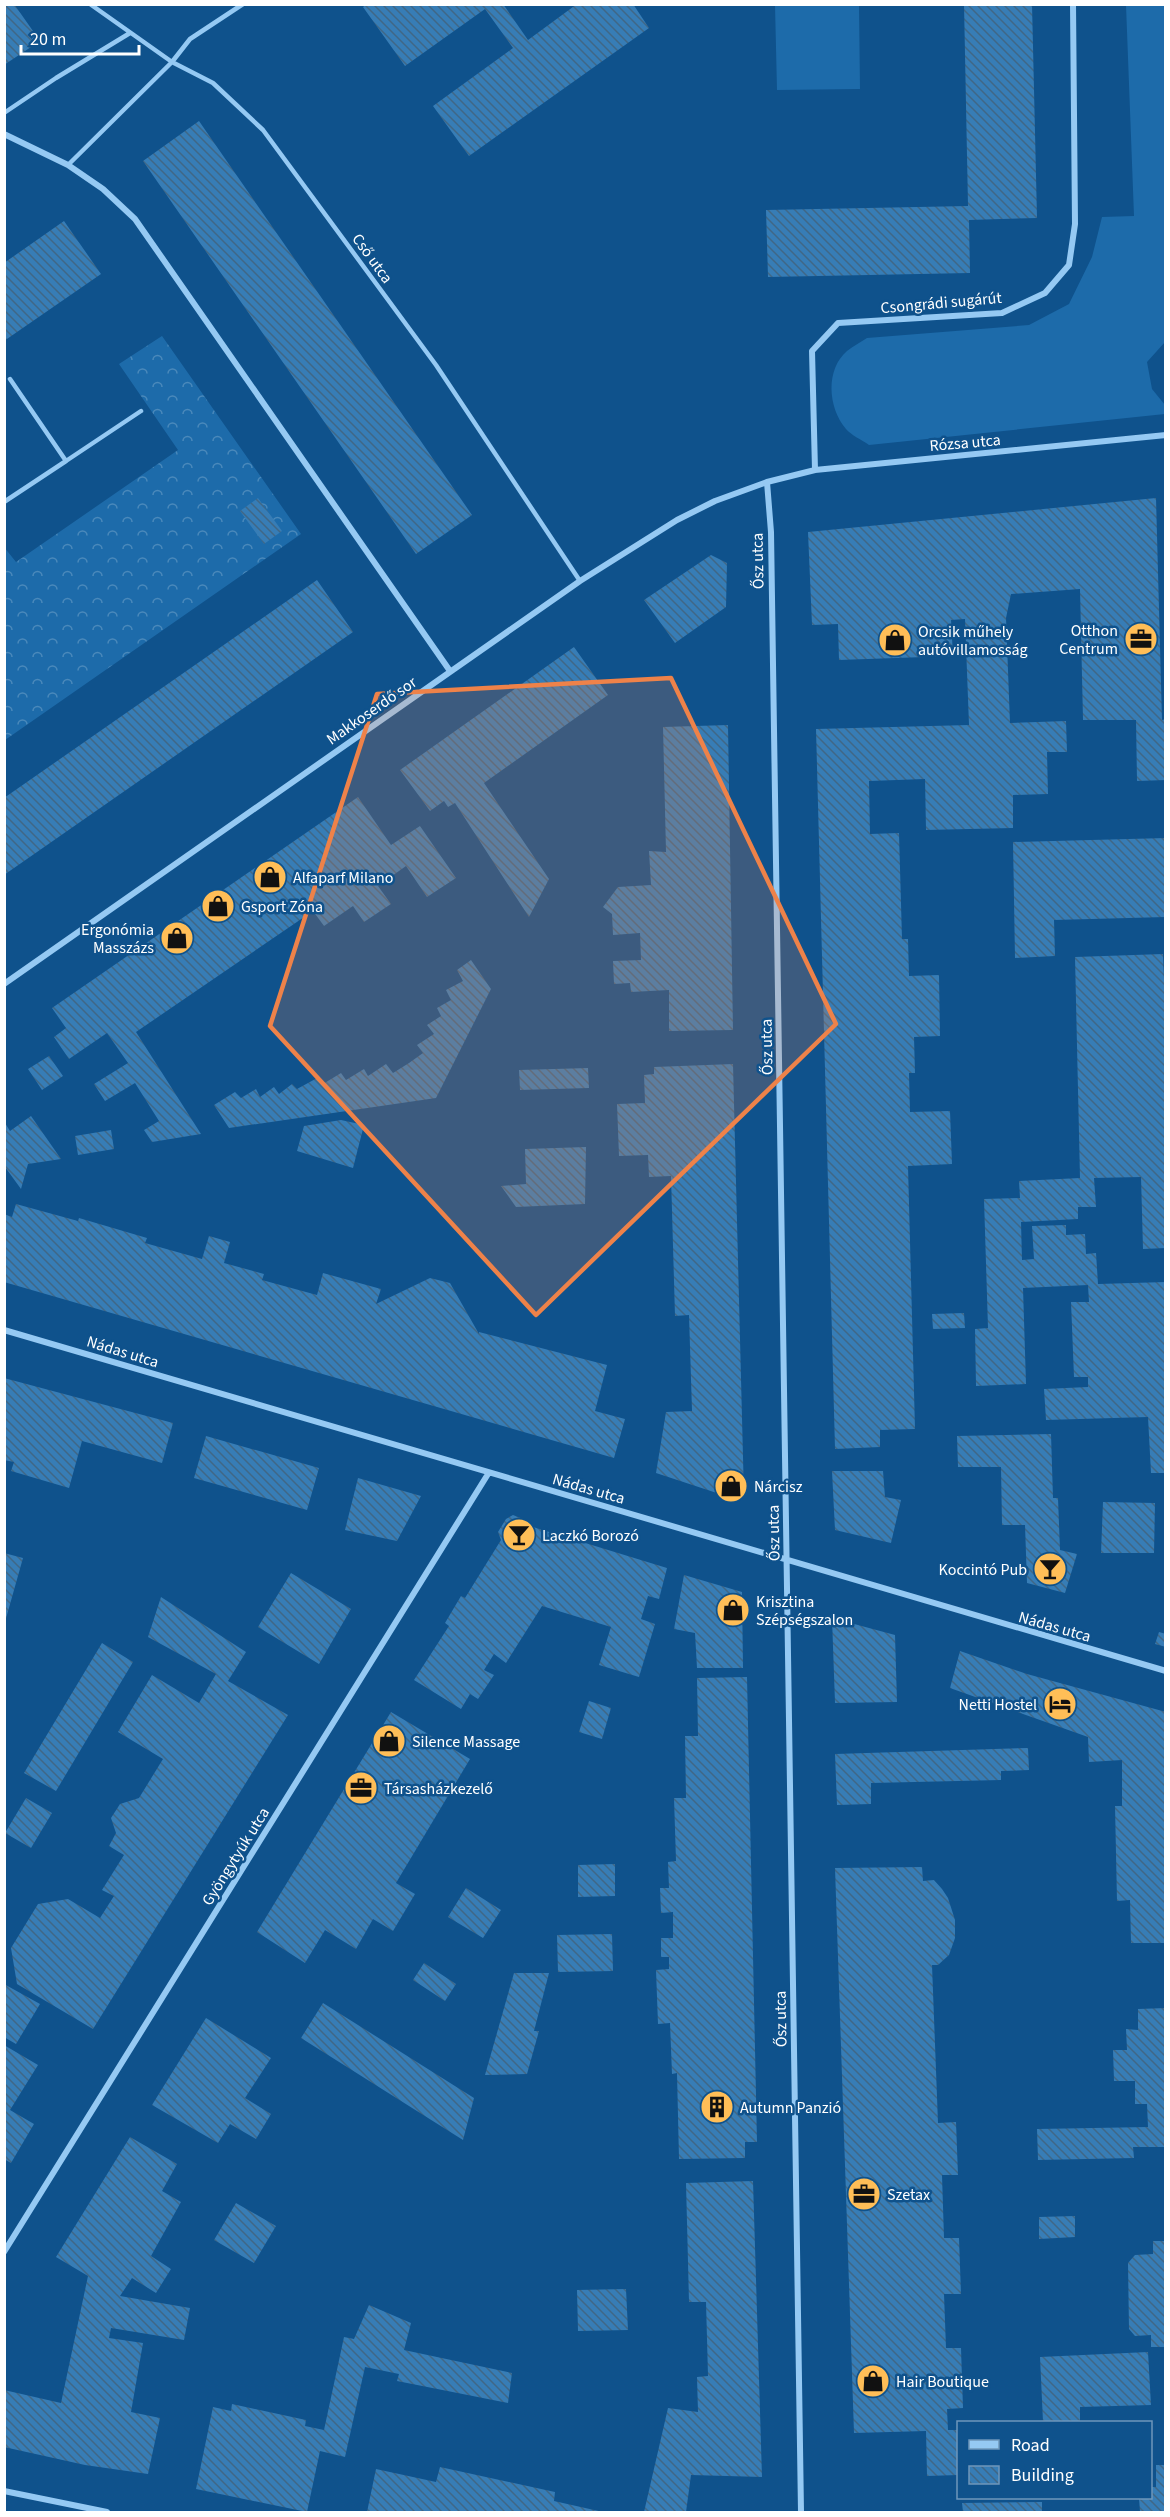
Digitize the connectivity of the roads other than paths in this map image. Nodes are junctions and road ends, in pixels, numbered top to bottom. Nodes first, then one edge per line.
1 (90, 4) edge
2 (243, 4) edge
3 (1073, 4) edge
4 (130, 33) junction
5 (172, 62) junction
6 (4, 113) edge
7 (4, 134) edge
8 (68, 165) junction
9 (10, 379) dead end
10 (141, 411) dead end
11 (1166, 435) edge
12 (66, 461) junction
13 (814, 470) junction
14 (767, 482) junction
15 (4, 502) edge
16 (580, 582) junction
17 (450, 671) junction
18 (4, 984) edge
19 (4, 1330) edge
20 (488, 1474) junction
21 (787, 1558) junction
22 (1166, 1671) edge
23 (4, 2252) edge
24 (4, 2491) edge
25 (107, 2512) edge
26 (801, 2512) edge

1 - 4 lane, Cső utca
2 - 5 lane
3 - 13 street, Csongrádi sugárút
4 - 5 lane, Cső utca
4 - 6 lane
5 - 8 lane
5 - 16 lane, Cső utca
7 - 8 street
8 - 17 street
9 - 12 lane
10 - 12 lane
11 - 13 street, Rózsa utca
12 - 15 lane
13 - 14 street, Rózsa utca
14 - 16 street, Makkoserdő sor
14 - 21 street, Ősz utca
16 - 17 street, Makkoserdő sor
17 - 18 street, Makkoserdő sor
19 - 20 street, Nádas utca
20 - 21 street, Nádas utca
20 - 23 street, Gyöngytyúk utca
21 - 22 street, Nádas utca
21 - 26 street, Ősz utca
24 - 25 street

